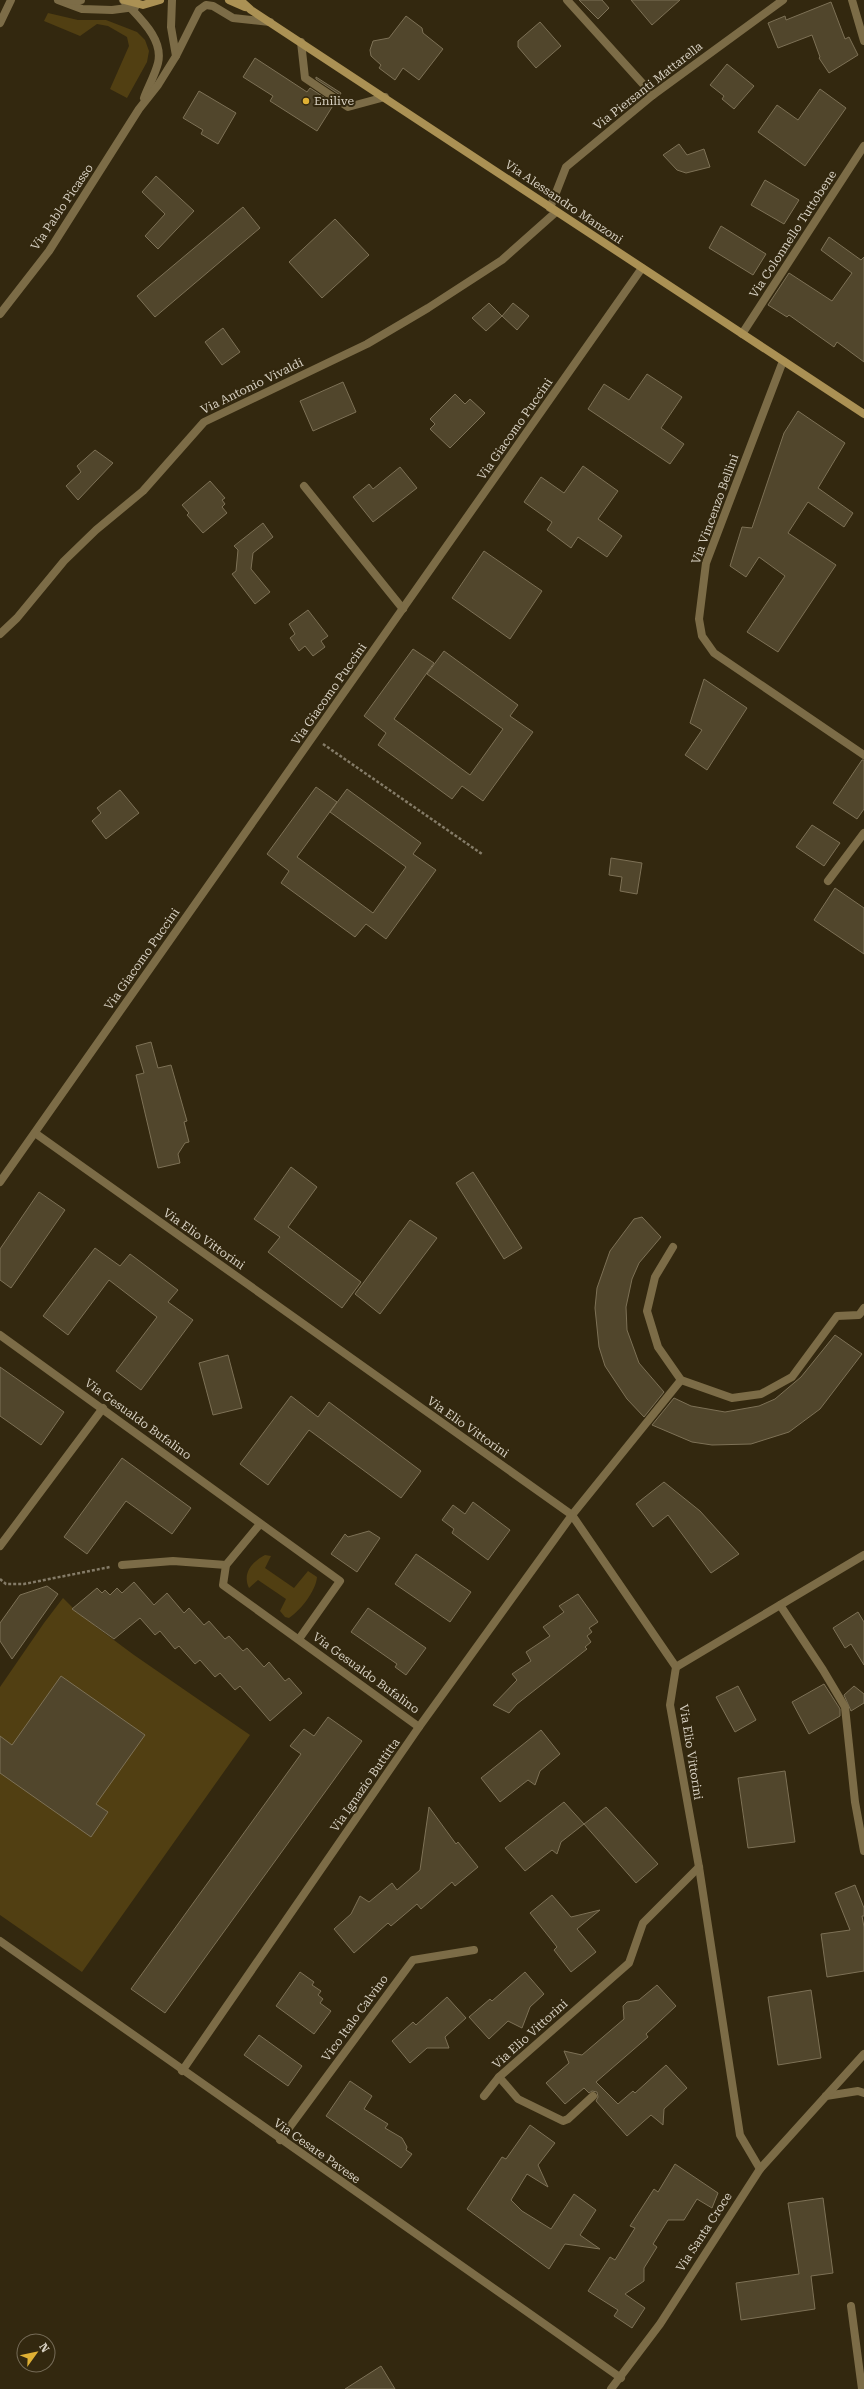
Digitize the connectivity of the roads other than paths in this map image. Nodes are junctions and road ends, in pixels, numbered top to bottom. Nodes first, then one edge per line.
1 (11, 0) edge
2 (59, 0) edge
3 (81, 0) edge
4 (124, 0) edge
5 (160, 0) edge
6 (172, 0) edge
7 (229, 0) edge
8 (240, 0) edge
9 (567, 0) edge
10 (783, 0) edge
11 (852, 0) edge
12 (143, 5) junction
13 (130, 8) junction
14 (251, 10) junction
15 (270, 22) junction
16 (0, 23) edge
17 (864, 41) edge
18 (301, 42) junction
19 (176, 56) junction
20 (653, 95) junction
21 (385, 97) junction
22 (139, 109) junction
23 (864, 146) edge
24 (553, 210) junction
25 (642, 268) junction
26 (0, 314) edge
27 (742, 334) junction
28 (783, 361) junction
29 (864, 414) edge
30 (304, 486) dead end
31 (403, 609) junction
32 (0, 634) edge
33 (864, 755) edge
34 (864, 833) edge
35 (828, 881) dead end
36 (35, 1133) junction
37 (0, 1182) edge
38 (673, 1247) dead end
39 (864, 1308) edge
40 (0, 1335) edge
41 (681, 1380) junction
42 (103, 1408) junction
43 (572, 1515) junction
44 (260, 1524) junction
45 (0, 1546) edge
46 (864, 1555) edge
47 (122, 1565) road end
48 (226, 1565) junction
49 (780, 1605) junction
50 (298, 1639) junction
51 (676, 1667) junction
52 (419, 1727) junction
53 (864, 1851) edge
54 (699, 1867) junction
55 (0, 1941) edge
56 (474, 1950) dead end
57 (864, 2054) edge
58 (182, 2070) junction
59 (498, 2078) junction
60 (864, 2093) edge
61 (484, 2096) dead end
62 (592, 2096) dead end
63 (826, 2096) junction
64 (280, 2140) junction
65 (760, 2169) junction
66 (852, 2306) dead end
67 (621, 2378) junction
68 (611, 2389) edge
69 (862, 2389) edge

1 - 16 street
2 - 3 street
2 - 13 street
4 - 12 main road
4 - 13 street, Via Pablo Picasso
5 - 12 main road
6 - 19 street
7 - 14 main road, Via Alessandro Manzoni
8 - 14 main road, Via Alessandro Manzoni
9 - 20 street
10 - 20 street, Via Piersanti Mattarella
11 - 17 street
12 - 13 street
13 - 22 street, Via Pablo Picasso
14 - 15 main road, Via Alessandro Manzoni
15 - 18 main road, Via Alessandro Manzoni
15 - 19 street, Via Pablo Picasso
18 - 21 main road, Via Alessandro Manzoni
18 - 21 street
19 - 22 street, Via Pablo Picasso
20 - 24 street, Via Piersanti Mattarella
21 - 24 main road, Via Alessandro Manzoni
22 - 26 street, Via Pablo Picasso
23 - 27 street, Via Colonnello Tuttobene
24 - 25 main road, Via Alessandro Manzoni
24 - 32 street, Via Antonio Vivaldi
25 - 27 main road, Via Alessandro Manzoni
25 - 31 street, Via Giacomo Puccini
27 - 28 main road, Via Alessandro Manzoni
28 - 29 main road, Via Alessandro Manzoni
28 - 33 street, Via Vincenzo Bellini
30 - 31 street
31 - 36 street, Via Giacomo Puccini
34 - 35 street
36 - 37 street, Via Giacomo Puccini
36 - 43 street, Via Elio Vittorini
38 - 41 street
39 - 41 street
40 - 42 street, Via Gesualdo Bufalino
41 - 43 street, Via Ignazio Buttitta
42 - 44 street, Via Gesualdo Bufalino
42 - 45 street
43 - 51 street, Via Elio Vittorini
43 - 52 street, Via Ignazio Buttitta
44 - 48 street
44 - 50 street, Via Gesualdo Bufalino
46 - 49 street
47 - 48 street
48 - 50 street, Via Gesualdo Bufalino
49 - 51 street
49 - 53 street
50 - 52 street, Via Gesualdo Bufalino
51 - 54 street, Via Elio Vittorini
52 - 58 street, Via Ignazio Buttitta
54 - 59 street, Via Elio Vittorini
54 - 65 street, Via Elio Vittorini
55 - 58 street, Via Cesare Pavese
56 - 64 street, Vico Italo Calvino
57 - 63 street, Via Santa Croce
58 - 64 street, Via Cesare Pavese
59 - 61 street, Via Elio Vittorini
59 - 62 street
60 - 63 street
63 - 65 street, Via Santa Croce
64 - 67 street, Via Cesare Pavese
65 - 67 street, Via Santa Croce
66 - 69 street
67 - 68 street, Via Santa Croce

